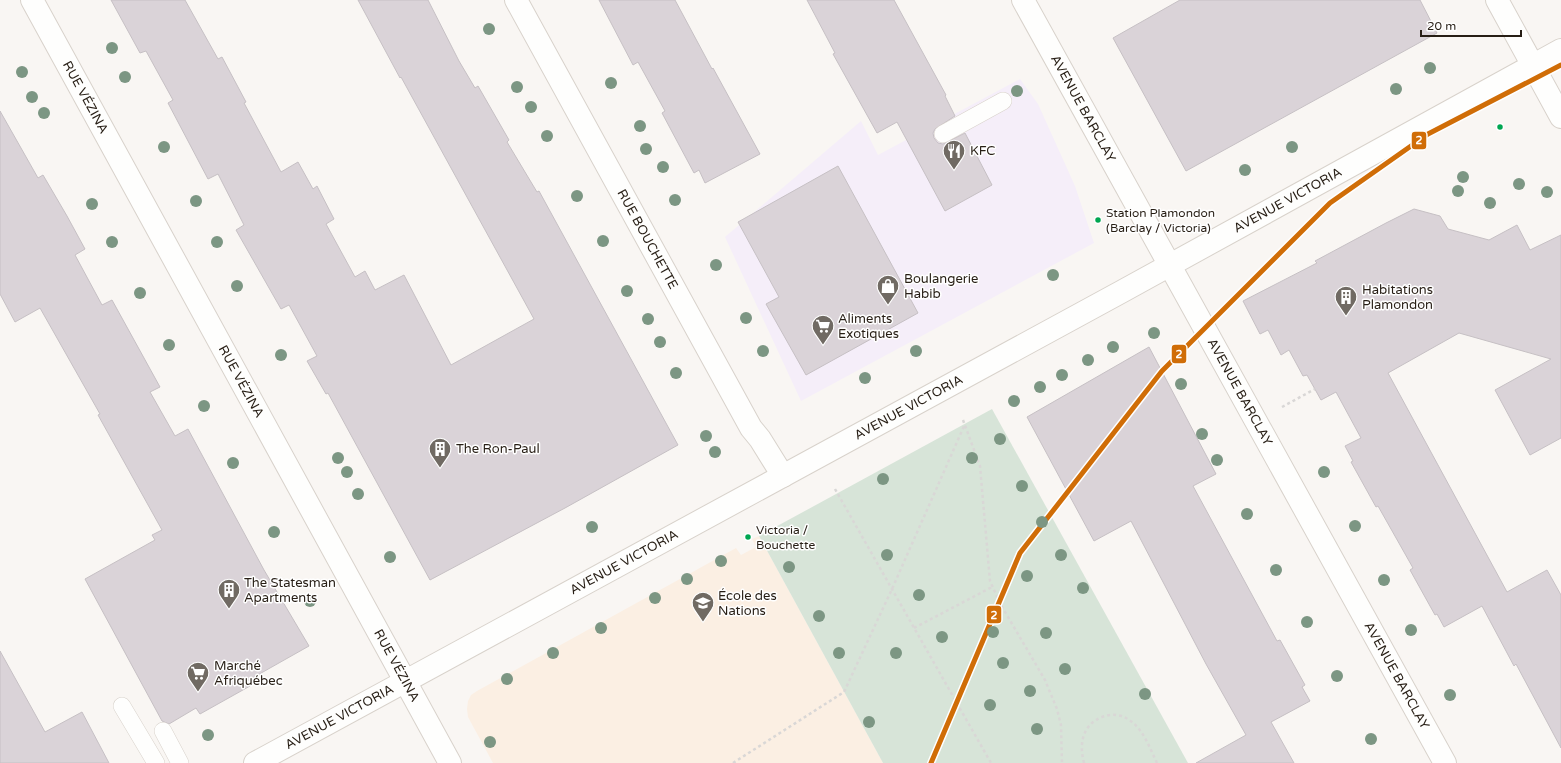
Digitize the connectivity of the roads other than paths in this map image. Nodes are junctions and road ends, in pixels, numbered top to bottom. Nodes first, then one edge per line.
1 (32, 0) edge
2 (516, 0) edge
3 (1023, 0) edge
4 (1497, 0) edge
5 (1561, 50) edge
6 (1533, 66) junction
7 (1003, 101) dead end
8 (1561, 117) edge
9 (943, 134) dead end
10 (1169, 264) junction
11 (783, 476) junction
12 (406, 681) junction
13 (122, 706) dead end
14 (163, 731) dead end
15 (156, 763) edge
16 (180, 763) edge
17 (255, 763) edge
18 (450, 763) edge
19 (1445, 763) edge

1 - 12 street, RUE VÉZINA
2 - 11 street, RUE BOUCHETTE
3 - 10 street, AVENUE BARCLAY
4 - 6 street
5 - 6 street, AVENUE VICTORIA
6 - 8 street
6 - 10 street, AVENUE VICTORIA
7 - 9 lane
10 - 11 street, AVENUE VICTORIA
10 - 19 street, AVENUE BARCLAY
11 - 12 street, AVENUE VICTORIA
12 - 17 street, AVENUE VICTORIA
12 - 18 street, RUE VÉZINA
13 - 15 lane
14 - 16 lane

